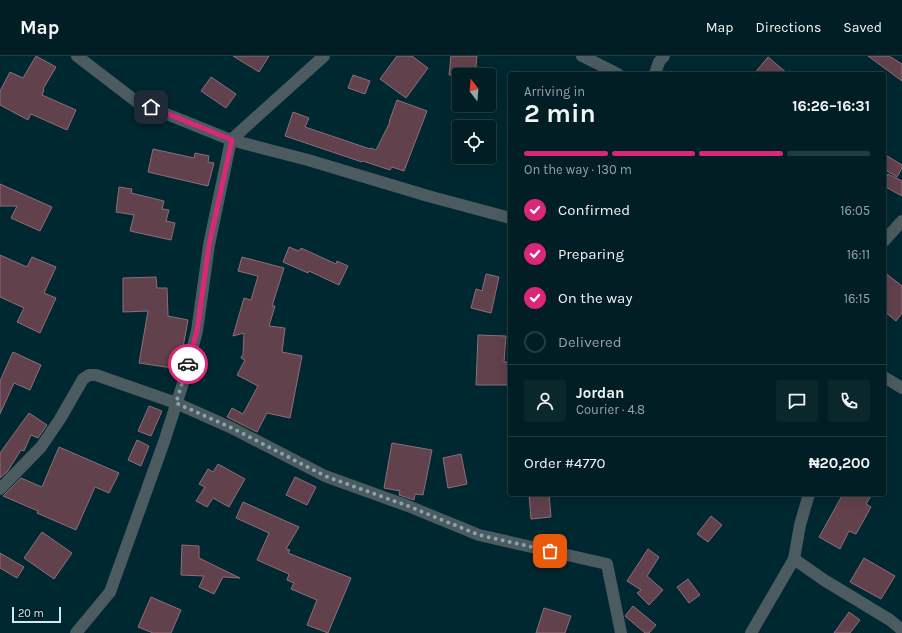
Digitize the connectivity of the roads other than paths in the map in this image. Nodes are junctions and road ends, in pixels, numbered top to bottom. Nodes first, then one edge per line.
1 (77, 56) edge
2 (324, 56) edge
3 (582, 56) edge
4 (664, 56) edge
5 (614, 72) edge
6 (656, 72) edge
7 (232, 140) junction
8 (508, 217) edge
9 (902, 221) edge
10 (886, 239) edge
11 (886, 378) edge
12 (902, 388) edge
13 (176, 403) junction
14 (0, 489) edge
15 (809, 496) edge
16 (794, 559) junction
17 (902, 630) edge
18 (76, 633) edge
19 (621, 633) edge
20 (751, 633) edge

1 - 7 street
2 - 7 street
3 - 5 street
4 - 6 street
7 - 8 street
7 - 13 street
9 - 10 street
11 - 12 street
13 - 14 street
13 - 18 street
13 - 19 street
15 - 16 street
16 - 17 street
16 - 20 street

